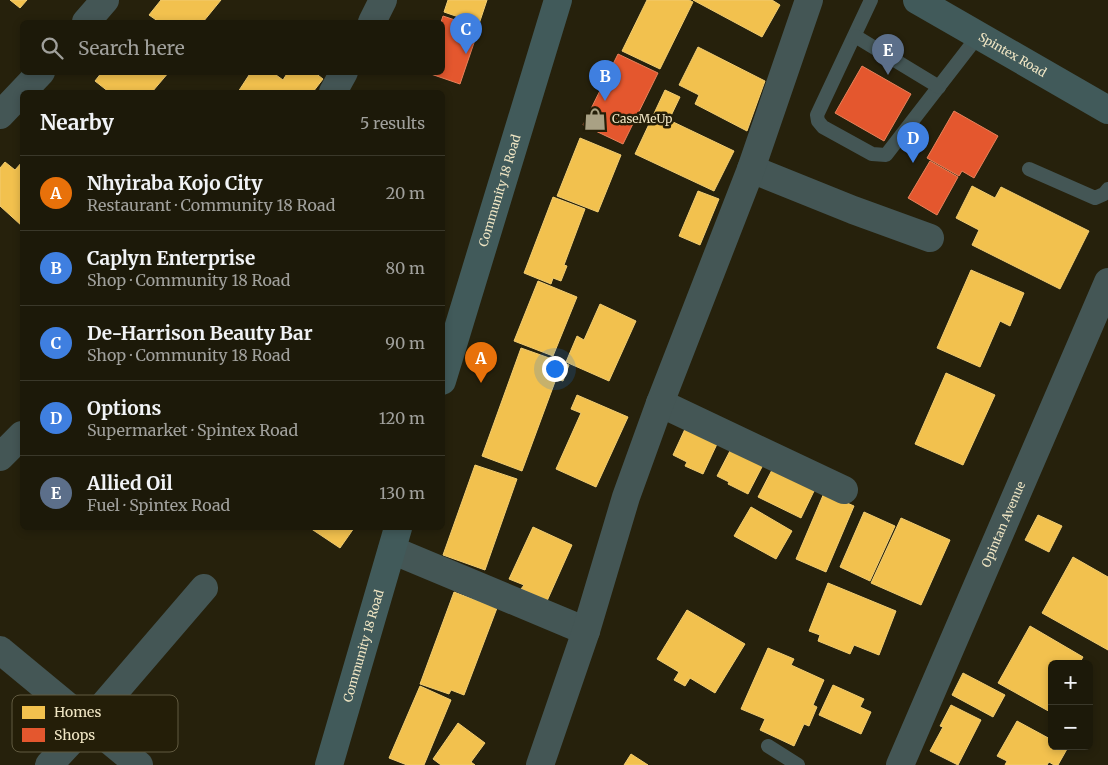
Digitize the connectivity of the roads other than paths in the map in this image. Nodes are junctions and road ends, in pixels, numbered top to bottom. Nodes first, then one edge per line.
1 (105, 0) edge
2 (384, 0) edge
3 (558, 0) edge
4 (809, 0) edge
5 (871, 0) edge
6 (917, 0) edge
7 (88, 20) edge
8 (373, 20) edge
9 (855, 36) junction
10 (978, 36) junction
11 (38, 75) edge
12 (342, 75) edge
13 (939, 87) junction
14 (24, 90) edge
15 (334, 90) edge
16 (20, 94) edge
17 (1108, 110) edge
18 (0, 115) edge
19 (750, 169) junction
20 (1029, 169) dead end
21 (1108, 189) edge
22 (930, 238) dead end
23 (1108, 282) edge
24 (445, 371) edge
25 (660, 403) junction
26 (20, 437) edge
27 (0, 457) edge
28 (844, 490) dead end
29 (395, 539) edge
30 (204, 588) dead end
31 (586, 631) junction
32 (0, 650) edge
33 (54, 695) edge
34 (112, 695) edge
35 (768, 746) dead end
36 (61, 752) edge
37 (123, 752) edge
38 (49, 765) edge
39 (139, 765) edge
40 (329, 765) edge
41 (540, 765) edge
42 (798, 765) edge
43 (900, 765) edge

1 - 7 street
2 - 8 street
3 - 24 main road, Community 18 Road
4 - 19 street
5 - 9 lane
6 - 10 main road, Spintex Road
9 - 13 lane
9 - 13 lane
10 - 13 lane
10 - 17 main road, Spintex Road
11 - 14 street
12 - 15 street
16 - 18 street
19 - 22 street
19 - 25 street
20 - 21 lane
23 - 43 street, Opintan Avenue
25 - 28 street
25 - 31 street
26 - 27 street
29 - 31 street
29 - 40 main road, Community 18 Road
30 - 34 street
31 - 41 street
32 - 33 street
35 - 42 lane
36 - 38 street
37 - 39 street

